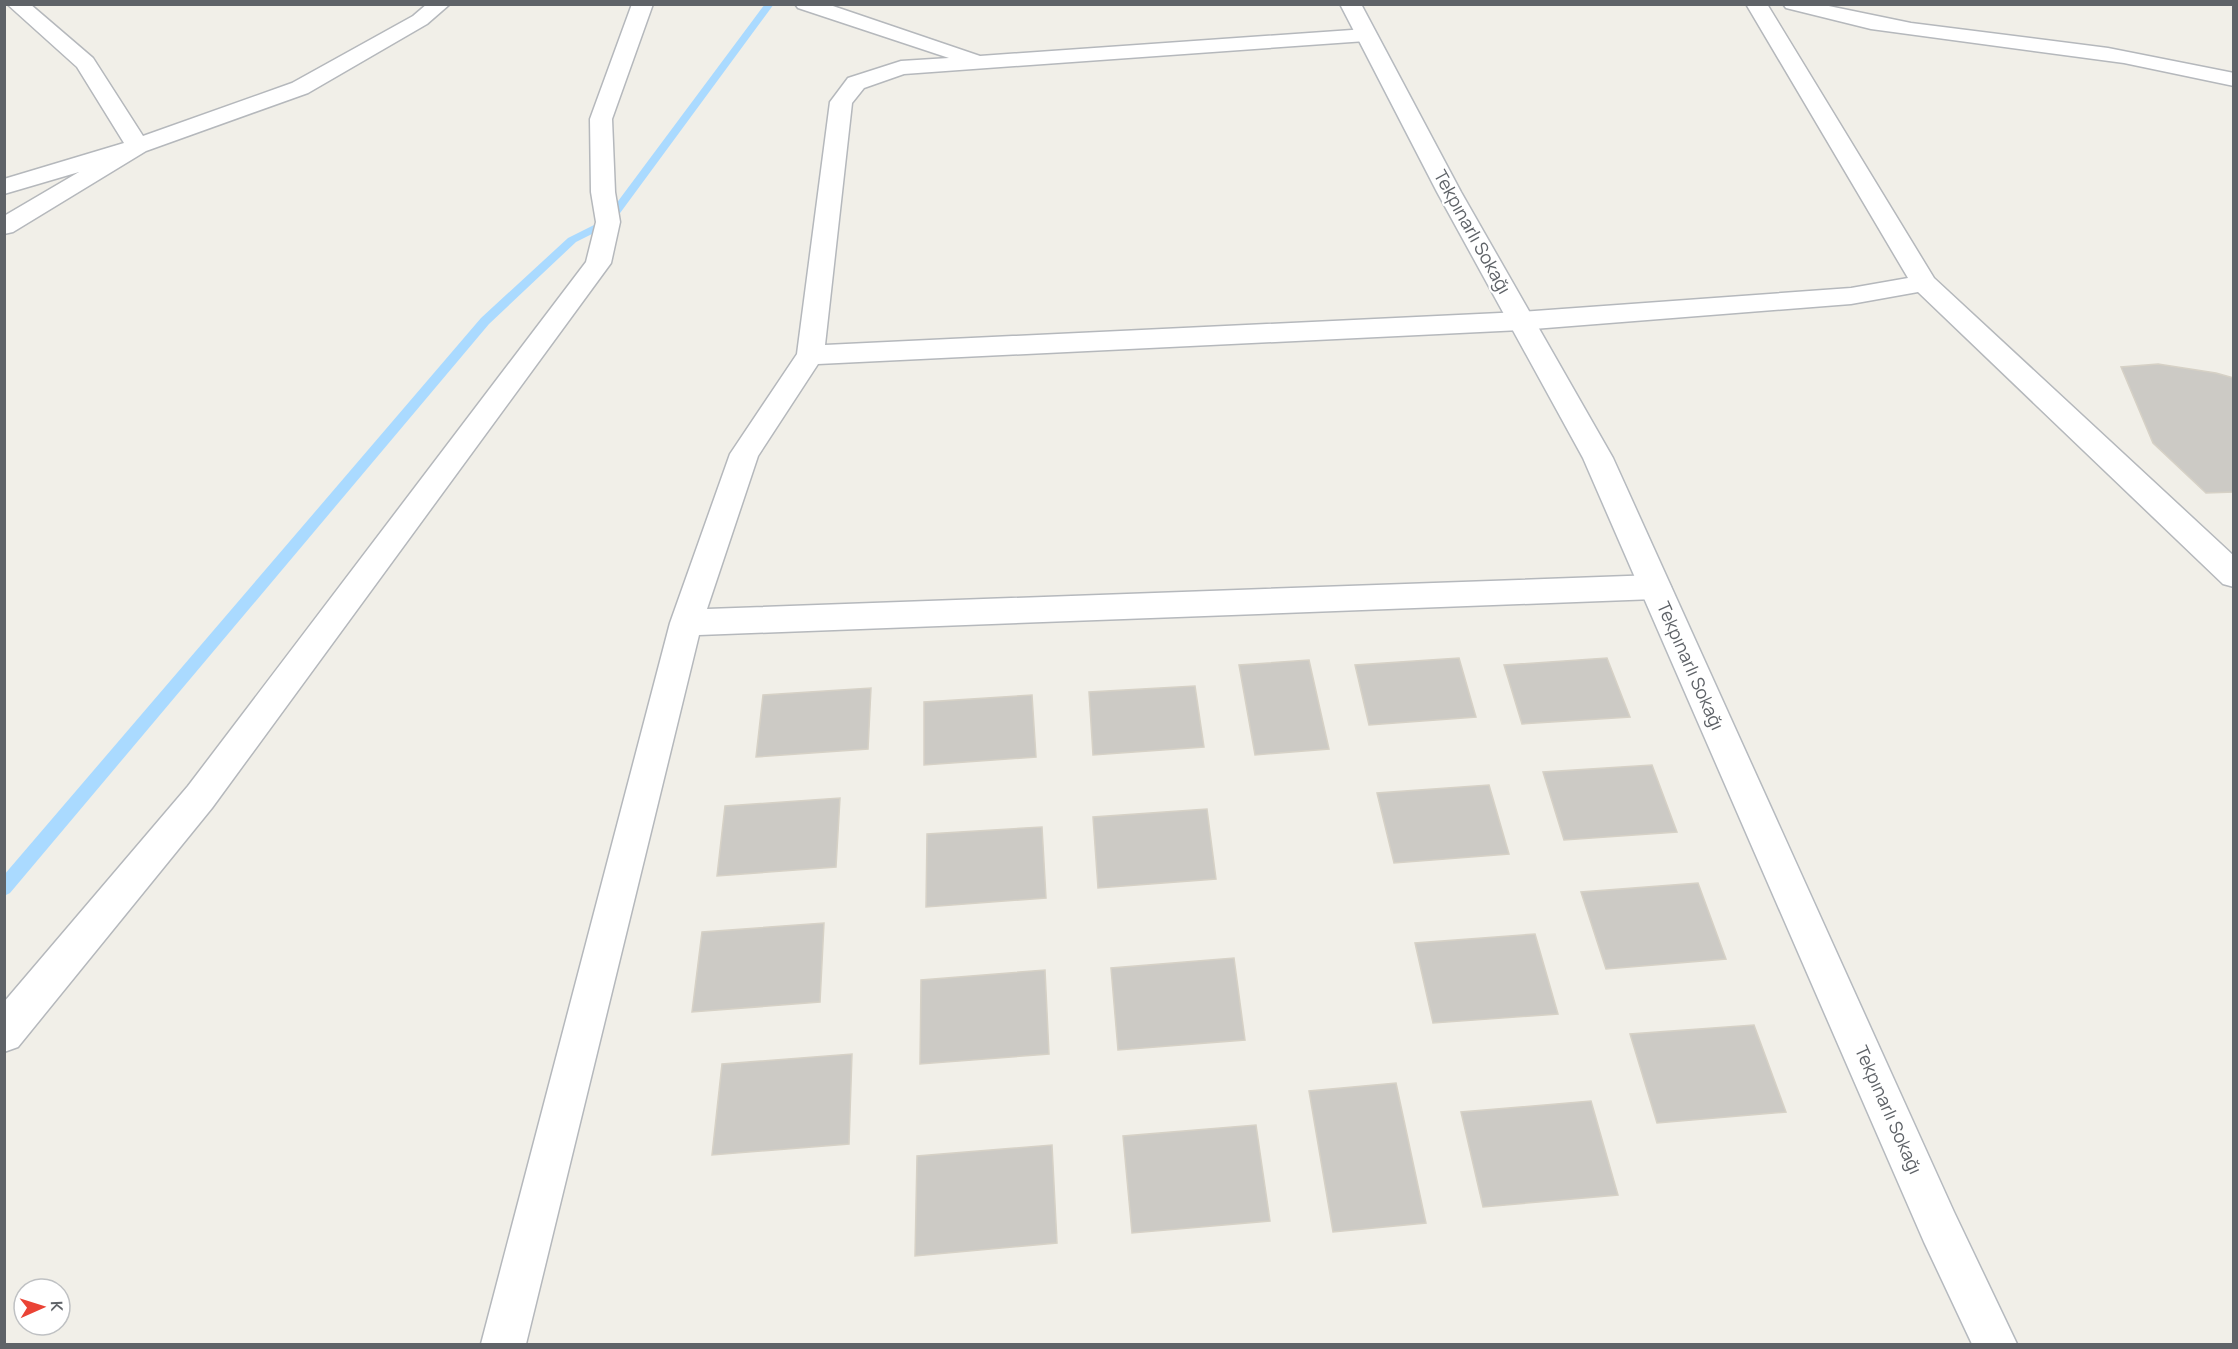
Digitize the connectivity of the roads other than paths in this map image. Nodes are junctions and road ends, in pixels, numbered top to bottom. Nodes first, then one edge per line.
1 (17, 4) edge
2 (440, 4) edge
3 (643, 4) edge
4 (805, 4) edge
5 (1350, 4) edge
6 (1756, 4) edge
7 (1793, 4) edge
8 (1366, 35) junction
9 (985, 62) junction
10 (2234, 80) edge
11 (138, 146) junction
12 (4, 187) edge
13 (4, 227) edge
14 (1924, 283) junction
15 (1521, 321) junction
16 (810, 355) junction
17 (2234, 574) edge
18 (1655, 587) junction
19 (686, 623) junction
20 (4, 1033) edge
21 (503, 1344) edge
22 (1995, 1344) edge

1 - 11 street
2 - 11 street
3 - 20 street
4 - 9 street
5 - 8 street, Tekpınarlı Sokağı
6 - 14 street
7 - 10 street
8 - 9 street
8 - 15 street, Tekpınarlı Sokağı
9 - 16 street
11 - 12 street
11 - 13 street
14 - 15 street
14 - 17 street
15 - 16 street
15 - 18 street, Tekpınarlı Sokağı
16 - 19 street
18 - 19 street
18 - 22 street, Tekpınarlı Sokağı
19 - 21 street

